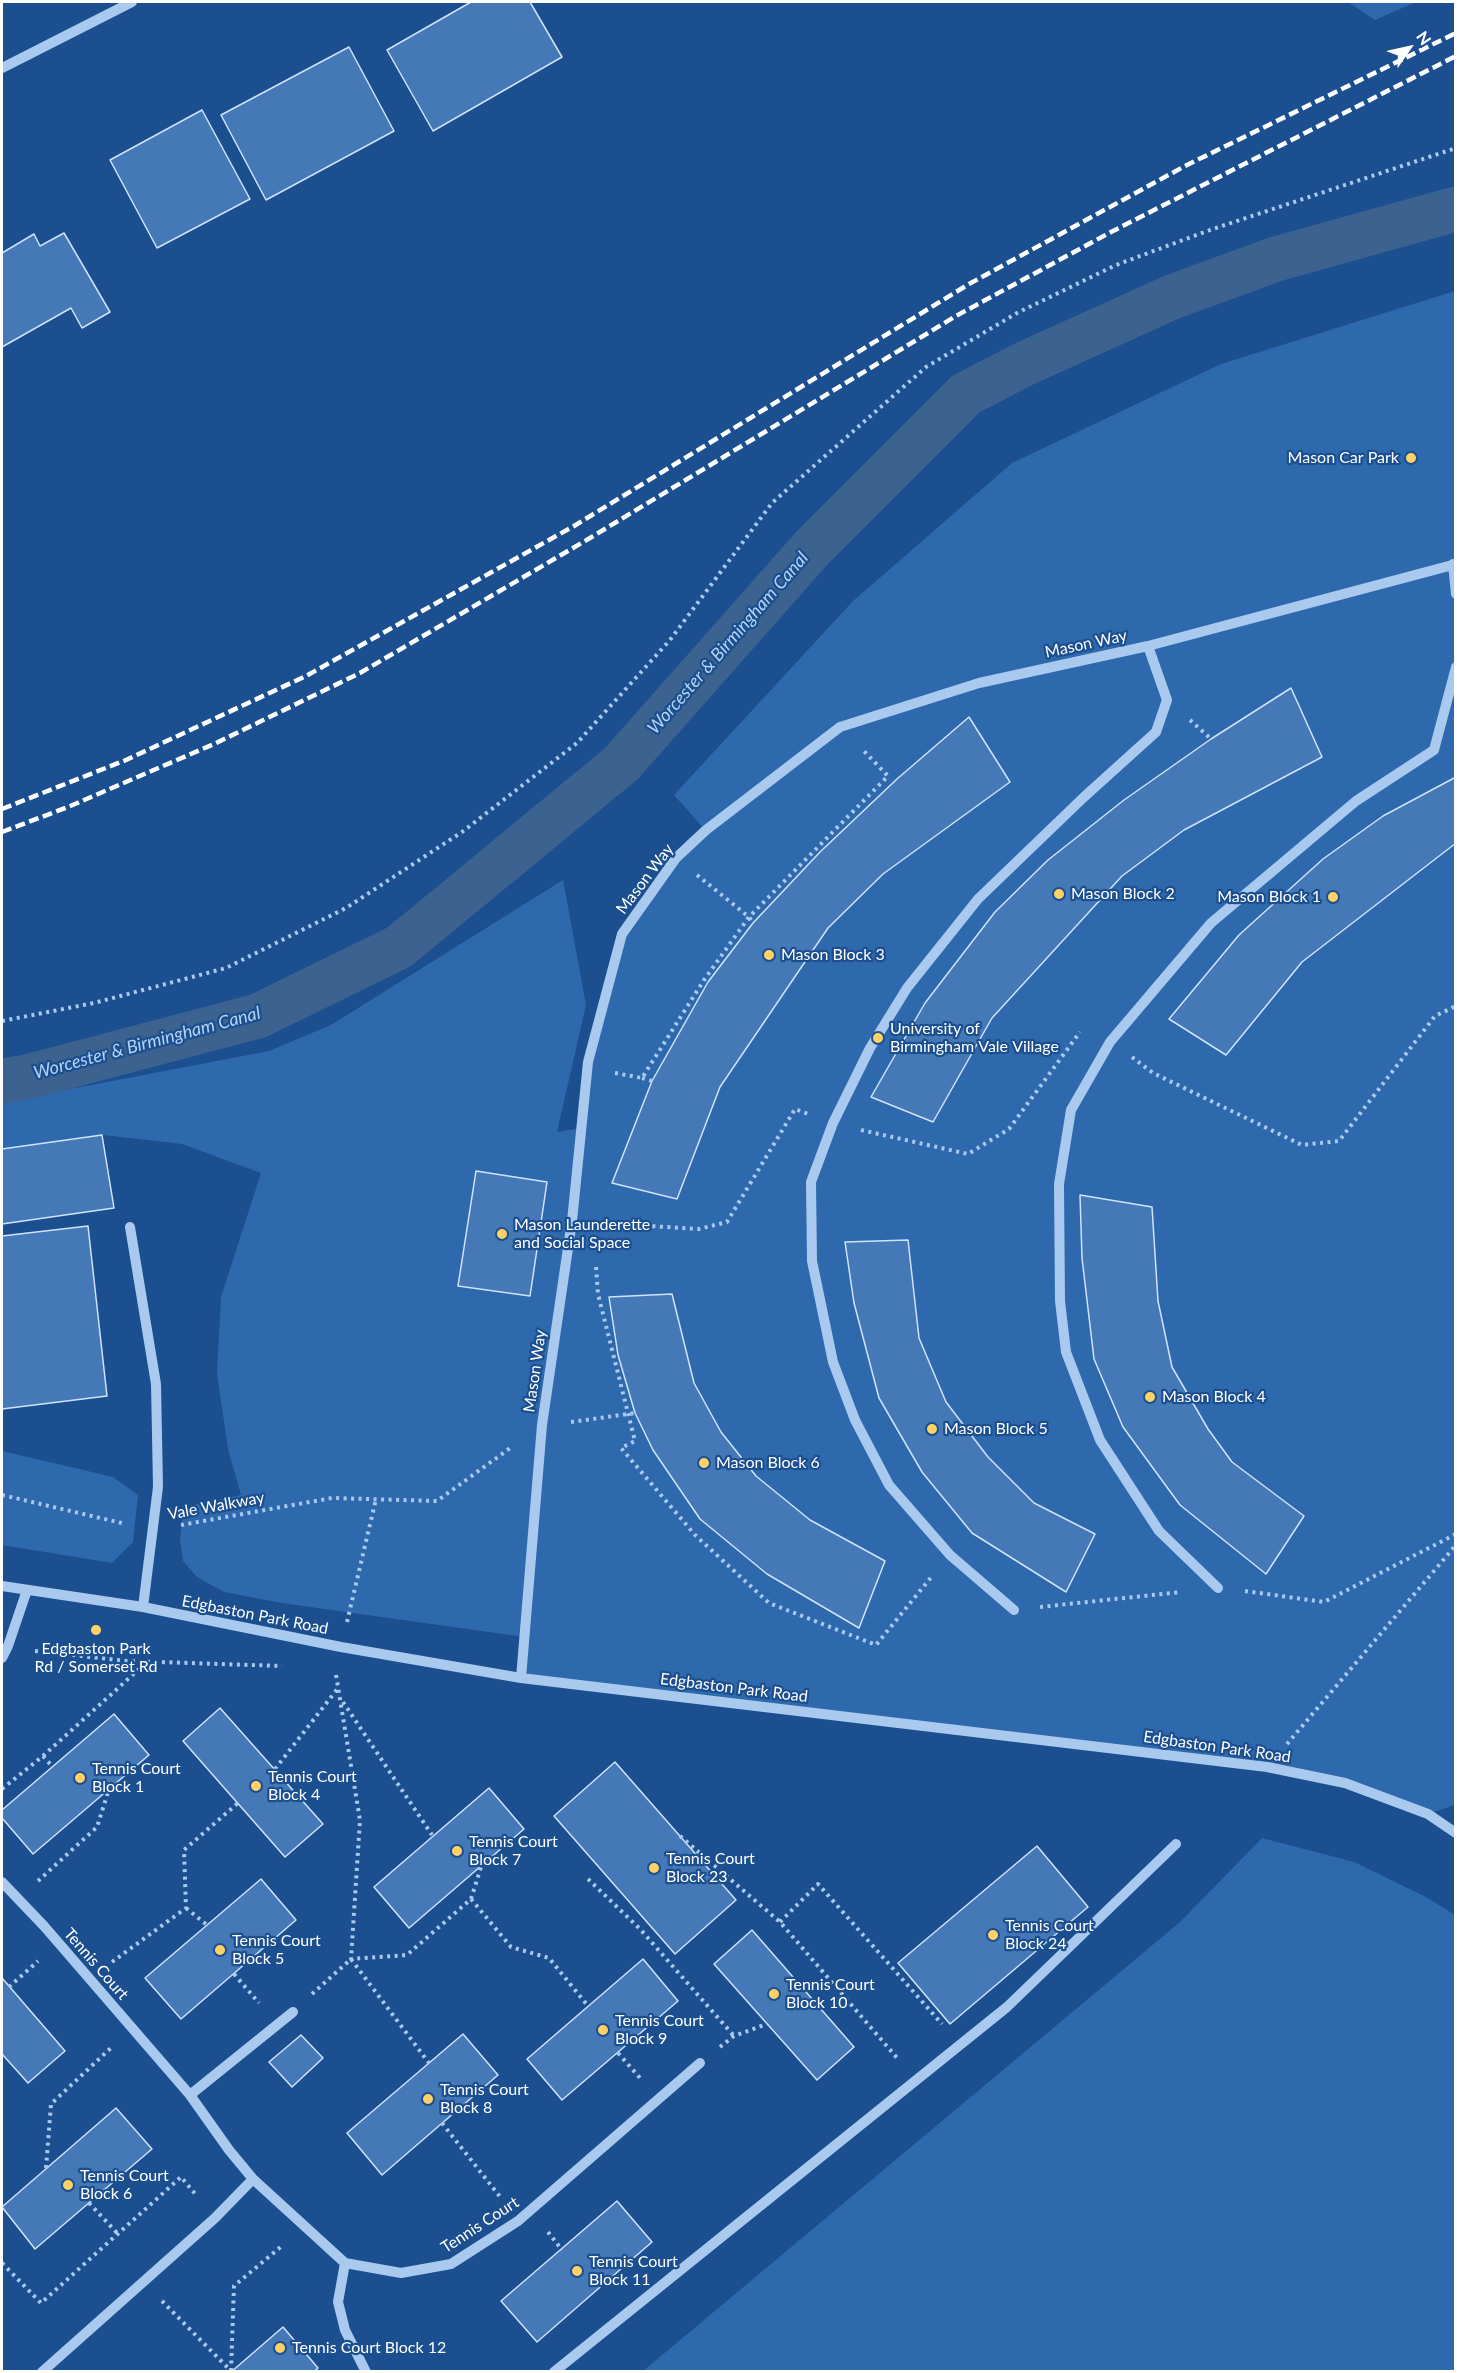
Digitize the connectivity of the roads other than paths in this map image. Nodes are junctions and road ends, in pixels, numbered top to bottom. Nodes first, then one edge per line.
1 (132, 2) edge
2 (2, 68) edge
3 (1454, 564) edge
4 (1455, 594) edge
5 (1149, 646) junction
6 (1455, 667) edge
7 (130, 1227) dead end
8 (2, 1586) edge
9 (1218, 1588) dead end
10 (27, 1590) junction
11 (142, 1607) junction
12 (1014, 1610) dead end
13 (2, 1658) edge
14 (521, 1678) junction
15 (1455, 1833) edge
16 (1176, 1844) dead end
17 (2, 1882) edge
18 (292, 2012) road end
19 (700, 2062) road end
20 (190, 2094) junction
21 (253, 2179) junction
22 (345, 2264) junction
23 (42, 2372) edge
24 (366, 2372) edge
25 (554, 2372) edge

1 - 2 street
3 - 4 street
3 - 5 street, Mason Way
5 - 12 street
5 - 14 street, Mason Way
6 - 9 street
7 - 11 street
8 - 10 street, Edgbaston Park Road
10 - 11 street, Edgbaston Park Road
10 - 13 street
11 - 14 street, Edgbaston Park Road
14 - 15 street, Edgbaston Park Road
16 - 25 street
17 - 20 street, Tennis Court
18 - 20 street
19 - 22 street, Tennis Court
20 - 21 street, Tennis Court
21 - 22 street, Tennis Court
21 - 23 street
22 - 24 street

